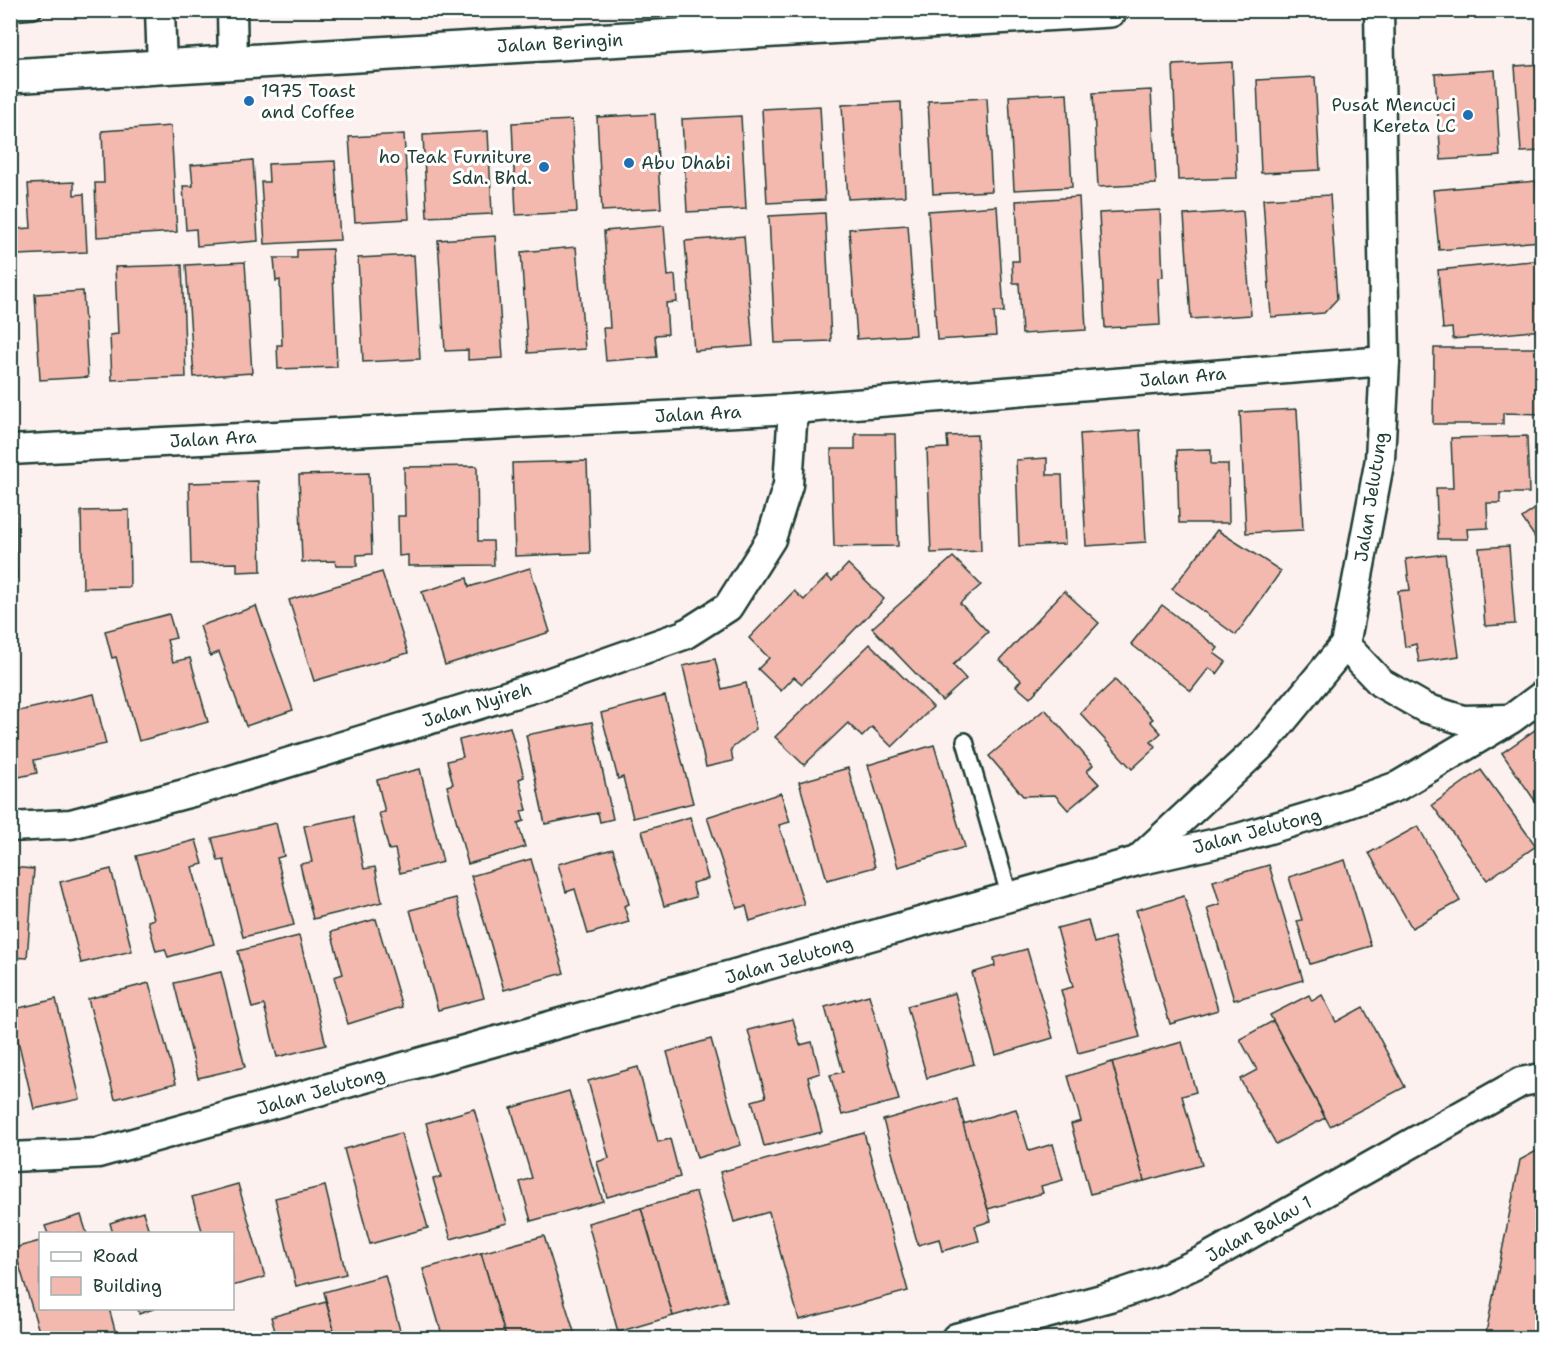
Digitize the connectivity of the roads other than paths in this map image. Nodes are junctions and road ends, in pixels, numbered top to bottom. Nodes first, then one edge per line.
1 (34, 10) edge
2 (160, 10) edge
3 (232, 10) edge
4 (1110, 10) edge
5 (1379, 10) edge
6 (10, 12) edge
7 (233, 63) junction
8 (162, 67) junction
9 (10, 76) edge
10 (1385, 361) junction
11 (793, 409) junction
12 (10, 450) edge
13 (1345, 645) junction
14 (1542, 696) edge
15 (1510, 718) junction
16 (965, 741) dead end
17 (10, 827) edge
18 (1137, 861) junction
19 (1010, 898) junction
20 (1542, 1078) edge
21 (10, 1157) edge
22 (956, 1338) edge

1 - 6 lane
2 - 8 street
3 - 7 street
4 - 7 street, Jalan Beringin
5 - 10 street, Jalan Jelutung
7 - 8 street, Jalan Beringin
8 - 9 street, Jalan Beringin
10 - 11 street, Jalan Ara
10 - 13 street, Jalan Jelutung
11 - 12 street, Jalan Ara
11 - 17 street, Jalan Nyireh
13 - 15 street
13 - 18 street, Jalan Jelutung
14 - 15 street, Jalan Jelutong
15 - 18 street, Jalan Jelutong
16 - 19 lane
18 - 19 street, Jalan Jelutong
19 - 21 street, Jalan Jelutong
20 - 22 street, Jalan Balau 1

